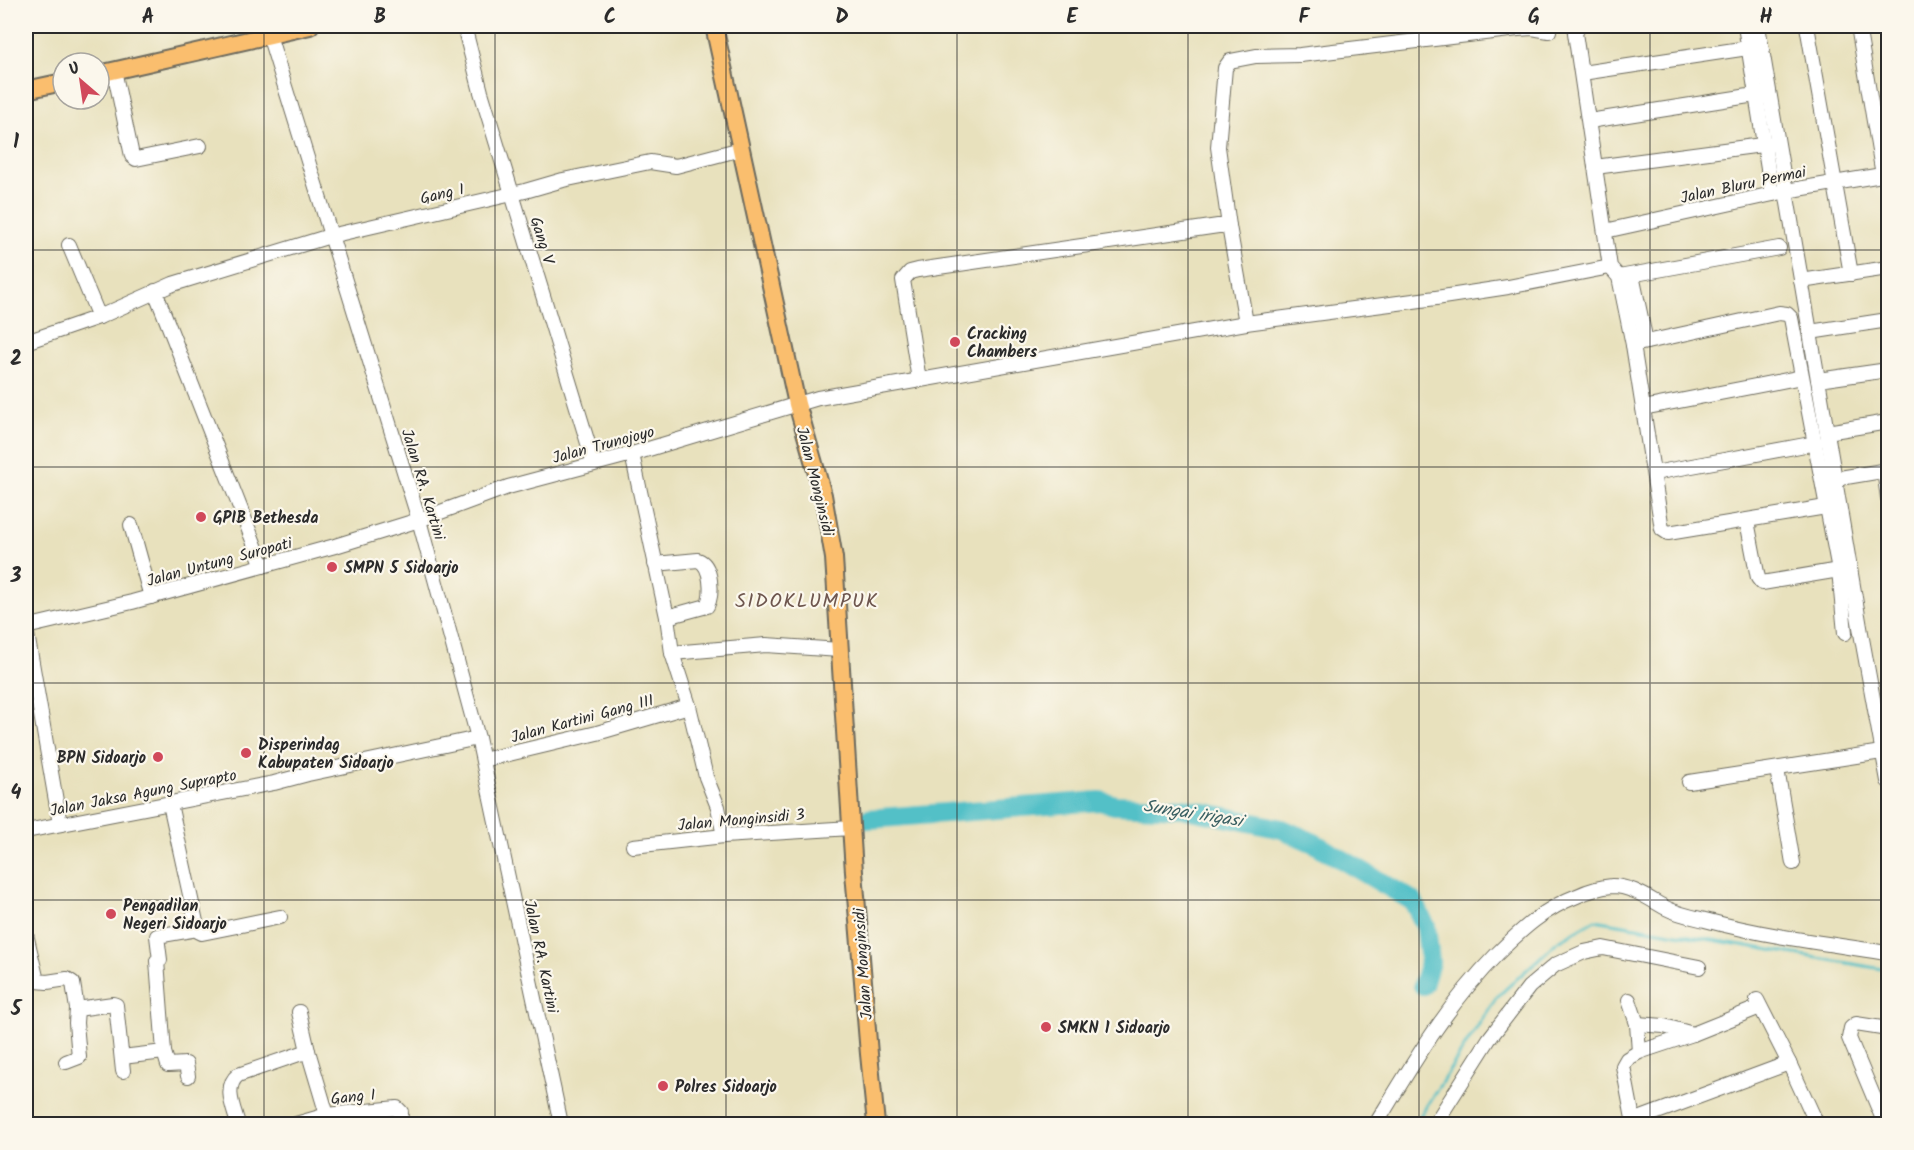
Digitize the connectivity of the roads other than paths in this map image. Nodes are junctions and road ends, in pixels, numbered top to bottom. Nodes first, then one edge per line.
1 (310, 26) edge
2 (464, 26) edge
3 (714, 26) edge
4 (1579, 26) edge
5 (1745, 26) edge
6 (1758, 26) edge
7 (1807, 26) edge
8 (1858, 26) edge
9 (1549, 31) dead end
10 (269, 35) junction
11 (1755, 47) junction
12 (111, 71) edge
13 (1582, 73) junction
14 (51, 85) edge
15 (111, 85) edge
16 (26, 90) edge
17 (1762, 94) junction
18 (1588, 121) junction
19 (1771, 143) junction
20 (201, 146) dead end
21 (741, 149) junction
22 (1595, 167) junction
23 (1886, 174) edge
24 (1834, 183) junction
25 (1779, 193) junction
26 (512, 194) junction
27 (1229, 226) junction
28 (1605, 231) junction
29 (330, 236) junction
30 (69, 245) dead end
31 (1779, 248) dead end
32 (1888, 268) edge
33 (1620, 273) junction
34 (1851, 274) junction
35 (1801, 281) junction
36 (155, 291) junction
37 (99, 317) junction
38 (1888, 320) edge
39 (1246, 323) junction
40 (1810, 332) junction
41 (26, 342) edge
42 (1639, 343) junction
43 (1888, 370) edge
44 (1802, 377) junction
45 (919, 380) junction
46 (1818, 380) junction
47 (797, 404) junction
48 (1643, 408) junction
49 (1888, 422) edge
50 (1827, 432) junction
51 (1816, 443) junction
52 (632, 454) junction
53 (594, 464) junction
54 (1886, 470) edge
55 (1654, 473) junction
56 (1834, 478) junction
57 (1888, 498) edge
58 (1826, 507) junction
59 (418, 520) junction
60 (1747, 521) junction
61 (131, 525) dead end
62 (655, 564) junction
63 (263, 566) junction
64 (1839, 570) junction
65 (151, 597) junction
66 (667, 616) junction
67 (26, 627) edge
68 (1845, 633) dead end
69 (840, 650) junction
70 (672, 653) junction
71 (689, 706) junction
72 (478, 738) junction
73 (1886, 752) edge
74 (483, 760) junction
75 (1777, 769) junction
76 (1888, 781) edge
77 (1689, 782) dead end
78 (170, 804) junction
79 (60, 824) junction
80 (851, 828) junction
81 (26, 831) edge
82 (724, 836) junction
83 (633, 846) dead end
84 (1792, 863) dead end
85 (280, 917) dead end
86 (197, 928) junction
87 (26, 934) edge
88 (1888, 953) edge
89 (1699, 967) dead end
90 (1629, 1000) dead end
91 (77, 1009) junction
92 (298, 1012) dead end
93 (1638, 1024) junction
94 (1888, 1029) edge
95 (1693, 1034) junction
96 (308, 1051) junction
97 (1639, 1052) junction
98 (66, 1062) dead end
99 (166, 1062) junction
100 (1789, 1063) junction
101 (188, 1076) dead end
102 (327, 1115) junction
103 (1634, 1123) edge
104 (1816, 1124) edge
105 (238, 1125) edge
106 (296, 1125) edge
107 (400, 1125) edge
108 (561, 1125) edge
109 (876, 1125) edge
110 (1376, 1125) edge
111 (1435, 1125) edge
112 (1885, 1125) edge

1 - 10 main road
2 - 26 street, Gang V
3 - 21 main road, Jalan Monginsidi
4 - 13 street
5 - 11 street
6 - 11 street
7 - 24 street
8 - 23 street
9 - 27 street
10 - 12 main road
10 - 29 street, Jalan RA. Kartini
11 - 13 street
11 - 17 street
13 - 18 street
14 - 16 main road
15 - 20 street
17 - 18 street
17 - 19 street
18 - 22 street
19 - 22 street
19 - 25 street
21 - 26 street, Gang I
21 - 47 main road, Jalan Monginsidi
22 - 28 street
23 - 24 street, Jalan Bluru Permai
24 - 25 street, Jalan Bluru Permai
24 - 34 street
25 - 28 street, Jalan Bluru Permai
25 - 35 street
26 - 29 street, Gang I
26 - 53 street, Gang V
27 - 39 street
27 - 45 street
28 - 33 street
29 - 36 street, Gang I
29 - 59 street, Jalan RA. Kartini
30 - 37 street
31 - 33 street, Jalan Trunojoyo
32 - 34 street
33 - 39 street, Jalan Trunojoyo
33 - 42 street
34 - 35 street
35 - 40 street
36 - 37 street, Gang I
36 - 63 street
37 - 41 street, Gang I
38 - 40 street
39 - 45 street, Jalan Trunojoyo
40 - 46 street
42 - 44 street
42 - 48 street
43 - 46 street
44 - 48 street
44 - 51 street
45 - 47 street, Jalan Trunojoyo
46 - 50 street
47 - 52 street, Jalan Trunojoyo
47 - 69 main road, Jalan Monginsidi
48 - 55 street
49 - 50 street
50 - 56 street
51 - 55 street
51 - 58 street
52 - 53 street, Jalan Trunojoyo
52 - 62 street
53 - 59 street, Jalan Trunojoyo
54 - 56 street
54 - 57 street
55 - 60 street
56 - 73 street
58 - 60 street
58 - 64 street
59 - 63 street, Jalan Untung Suropati
59 - 72 street, Jalan RA. Kartini
60 - 64 street
61 - 65 street
62 - 66 street
62 - 66 street
63 - 65 street, Jalan Untung Suropati
64 - 68 street
65 - 67 street, Jalan Untung Suropati
66 - 70 street
67 - 79 street
69 - 70 street
69 - 80 main road, Jalan Monginsidi
70 - 71 street
71 - 74 street, Jalan Kartini Gang III
71 - 82 street
72 - 74 street, Jalan RA. Kartini
72 - 78 street, Jalan Jaksa Agung Suprapto
73 - 75 street
73 - 76 street
74 - 108 street, Jalan RA. Kartini
75 - 77 street
75 - 84 street
78 - 79 street, Jalan Jaksa Agung Suprapto
78 - 86 street
79 - 81 street, Jalan Jaksa Agung Suprapto
80 - 82 street, Jalan Monginsidi 3
80 - 109 main road, Jalan Monginsidi
82 - 83 street, Jalan Monginsidi 3
85 - 86 street
86 - 99 street
87 - 91 street
88 - 110 street
89 - 111 street
90 - 93 street
91 - 98 street
91 - 99 street
92 - 96 street
93 - 95 street
93 - 97 street
94 - 112 street
95 - 97 street
95 - 100 street
96 - 102 street
96 - 105 street
97 - 103 street
99 - 101 street
100 - 103 street
100 - 104 street
102 - 106 street, Gang I
102 - 107 street, Gang I

